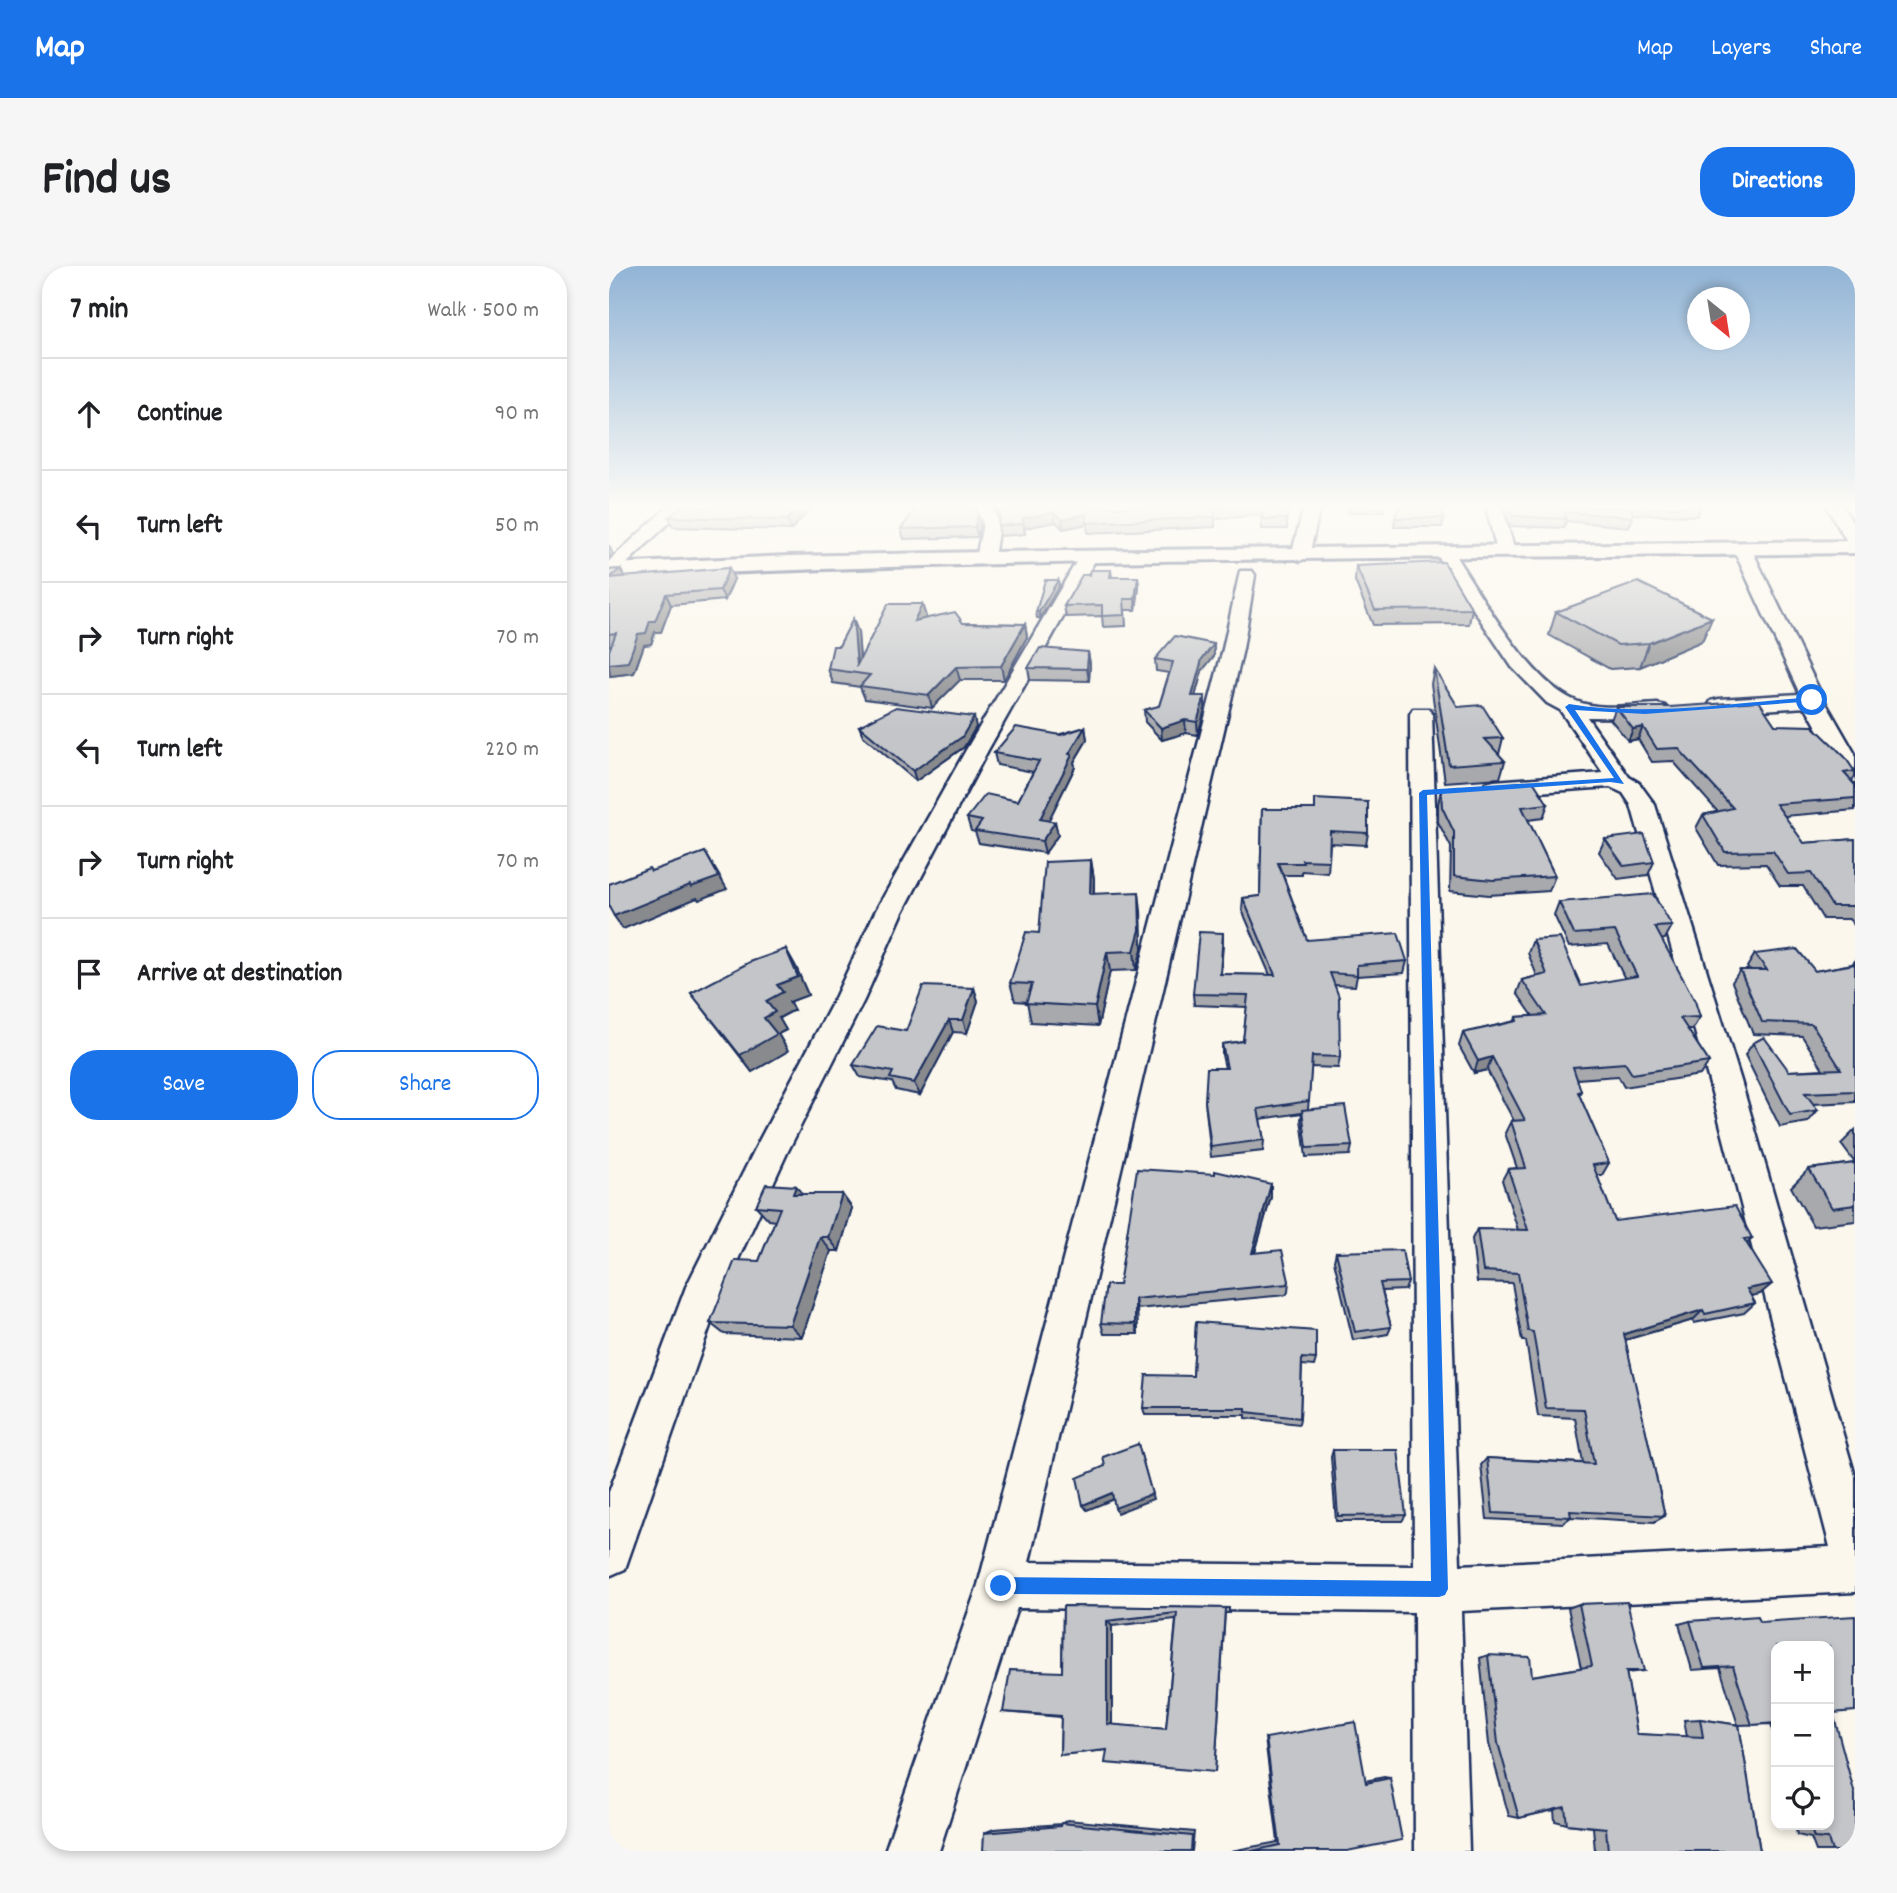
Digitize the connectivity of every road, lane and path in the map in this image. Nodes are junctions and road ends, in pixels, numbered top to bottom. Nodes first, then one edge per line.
1 (1074, 581) edge
2 (1245, 581) edge
3 (1463, 581) edge
4 (1757, 581) edge
5 (1812, 700) junction
6 (1569, 707) junction
7 (1421, 714) dead end
8 (1855, 775) edge
9 (1621, 782) junction
10 (1476, 789) edge
11 (609, 1553) edge
12 (1855, 1555) edge
13 (1855, 1569) edge
14 (1001, 1586) junction
15 (1439, 1589) junction
16 (912, 1851) edge
17 (1442, 1851) edge

1 - 11 street
2 - 14 street
3 - 6 street
4 - 5 street
5 - 6 street
5 - 8 street
6 - 9 street
7 - 15 street
9 - 10 street
9 - 12 street
13 - 15 street
14 - 15 street
14 - 16 street
15 - 17 street

